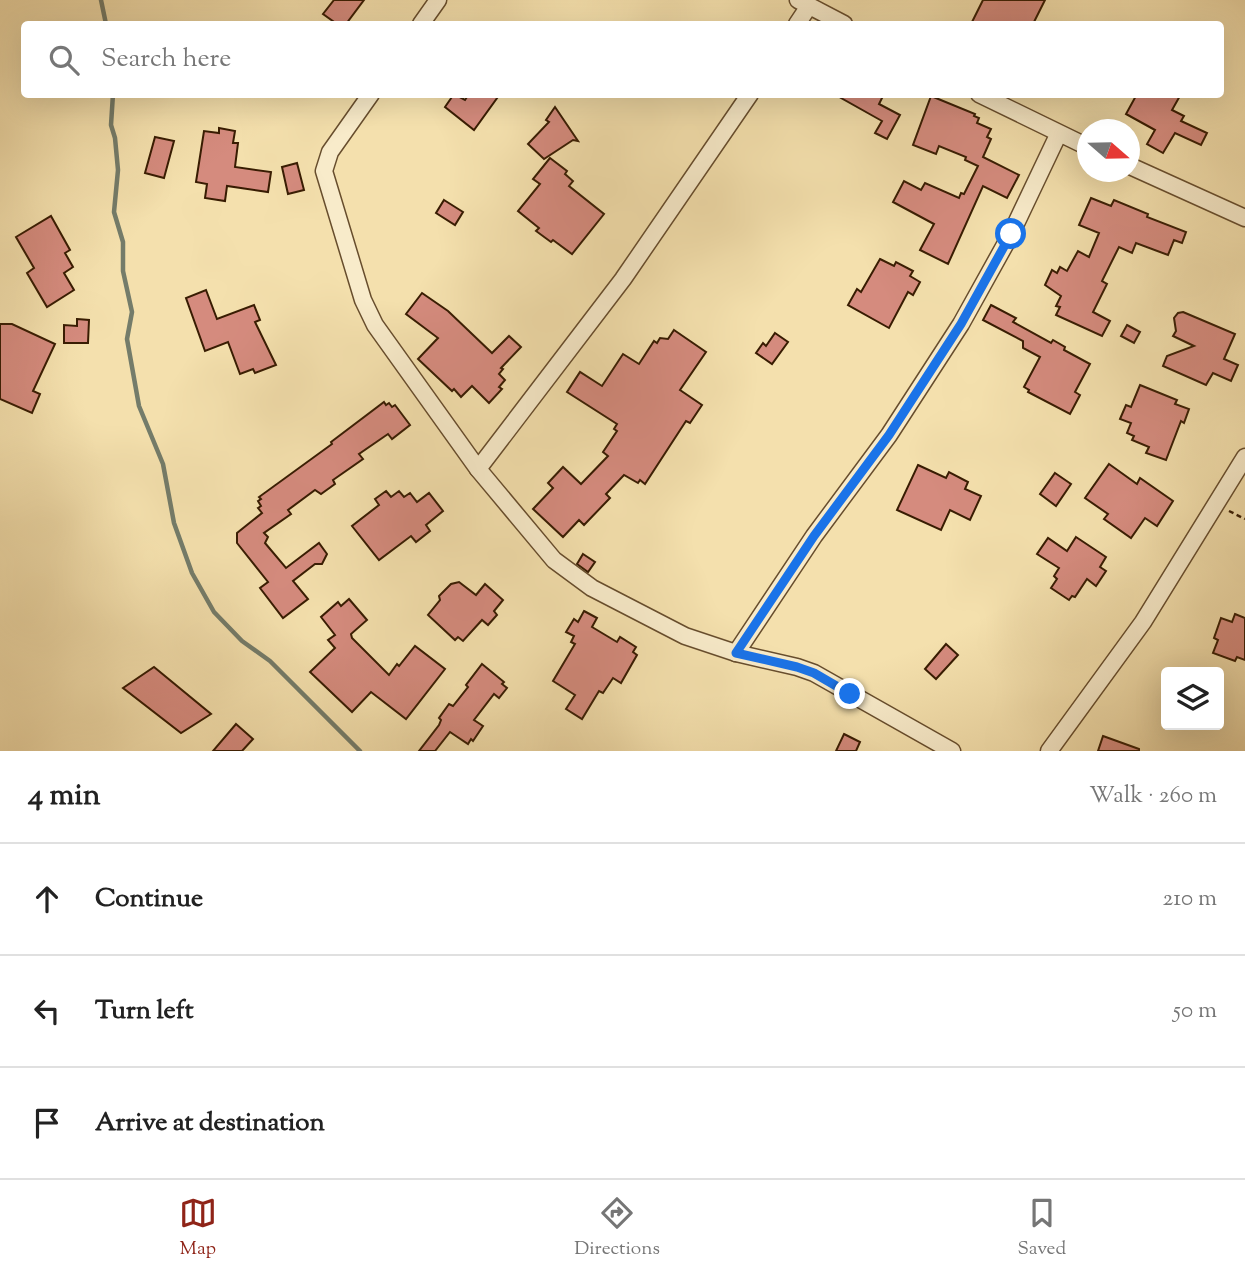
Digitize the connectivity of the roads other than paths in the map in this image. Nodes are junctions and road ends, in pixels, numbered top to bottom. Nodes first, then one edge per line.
1 (438, 0) edge
2 (804, 3) edge
3 (423, 21) edge
4 (798, 21) edge
5 (838, 21) edge
6 (368, 98) edge
7 (747, 98) edge
8 (987, 98) edge
9 (1058, 135) junction
10 (1077, 143) edge
11 (1140, 171) edge
12 (1245, 218) edge
13 (1245, 457) edge
14 (478, 469) junction
15 (736, 653) junction
16 (952, 751) edge
17 (1049, 751) edge

1 - 3 street
2 - 4 street
2 - 5 street
6 - 14 street
7 - 14 street
8 - 9 street
9 - 10 street
9 - 15 street
11 - 12 street
13 - 17 street
14 - 15 street
15 - 16 street

